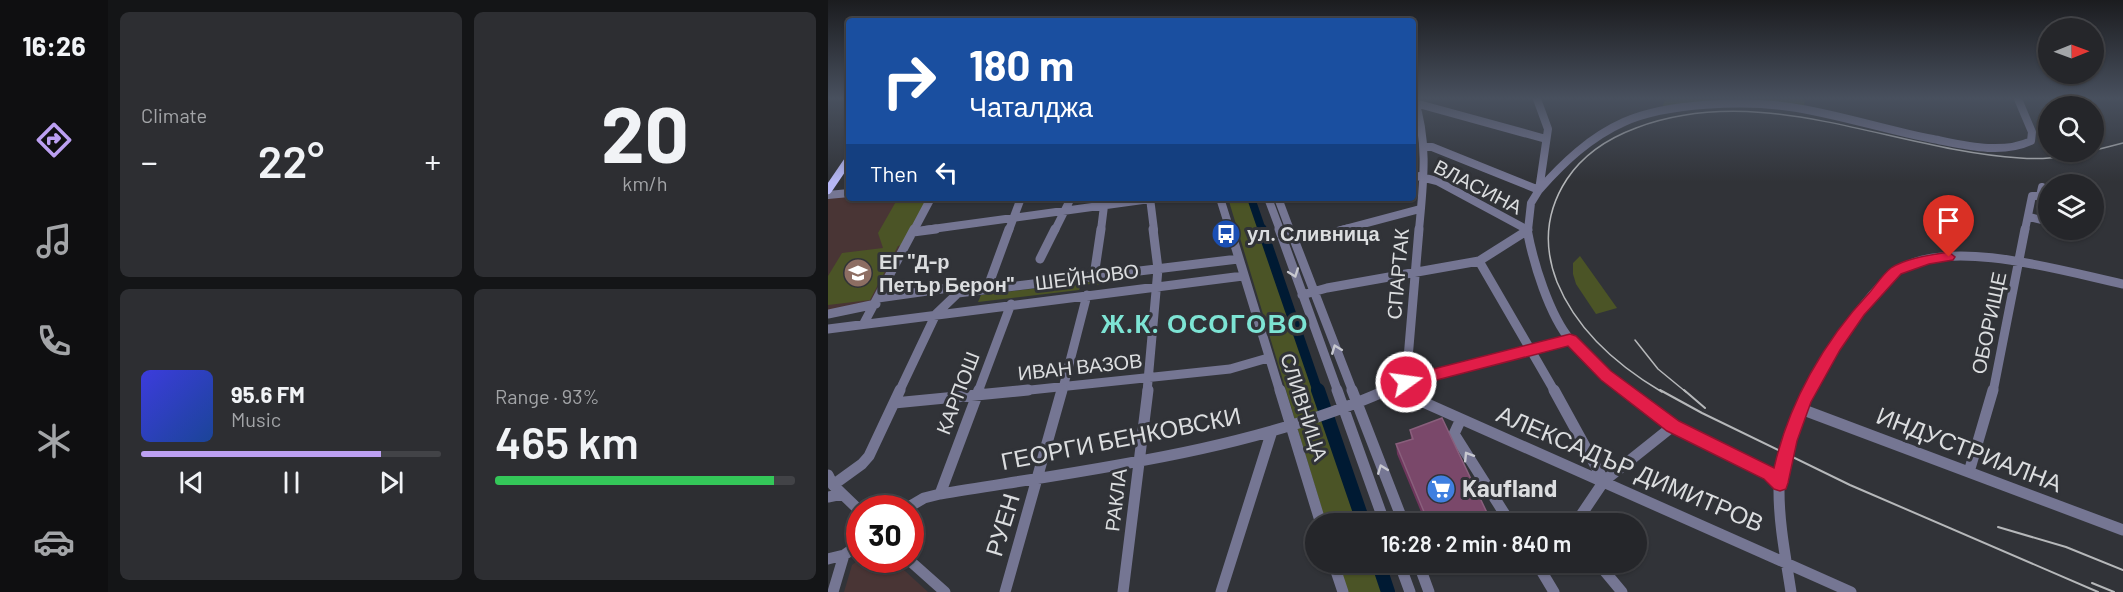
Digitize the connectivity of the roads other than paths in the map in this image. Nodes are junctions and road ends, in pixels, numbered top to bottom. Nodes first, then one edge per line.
1 (1422, 127) edge
2 (1503, 127) edge
3 (1546, 127) edge
4 (1616, 127) edge
5 (1877, 127) edge
6 (2030, 127) edge
7 (1546, 139) junction
8 (1425, 147) junction
9 (846, 163) edge
10 (1541, 168) junction
11 (1554, 174) junction
12 (1416, 176) edge
13 (1424, 176) junction
14 (1416, 179) edge
15 (1423, 186) junction
16 (828, 190) edge
17 (1539, 190) junction
18 (846, 193) edge
19 (828, 195) edge
20 (2038, 196) edge
21 (930, 201) edge
22 (1020, 201) edge
23 (1070, 201) edge
24 (1137, 201) edge
25 (1150, 201) edge
26 (1221, 201) edge
27 (1269, 201) edge
28 (1279, 201) edge
29 (1104, 206) junction
30 (1420, 209) junction
31 (1065, 211) junction
32 (2030, 217) junction
33 (1014, 218) junction
34 (2038, 219) edge
35 (1528, 230) junction
36 (914, 232) junction
37 (1331, 233) dead end
38 (1040, 259) dead end
39 (1238, 259) junction
40 (1479, 261) junction
41 (2020, 264) junction
42 (1158, 269) junction
43 (1415, 273) junction
44 (1095, 276) junction
45 (1243, 276) junction
46 (2123, 284) edge
47 (988, 286) junction
48 (1156, 287) junction
49 (961, 290) junction
50 (1314, 291) junction
51 (1087, 295) junction
52 (1302, 295) junction
53 (877, 301) junction
54 (1011, 304) junction
55 (828, 314) edge
56 (936, 314) junction
57 (864, 323) junction
58 (828, 329) edge
59 (1570, 340) junction
60 (1532, 350) junction
61 (1268, 358) junction
62 (1149, 378) junction
63 (1406, 382) junction
64 (1063, 387) junction
65 (1391, 388) junction
66 (976, 396) junction
67 (1422, 402) junction
68 (894, 403) junction
69 (1357, 404) junction
70 (1340, 409) junction
71 (1801, 409) junction
72 (1460, 421) junction
73 (1290, 425) junction
74 (1673, 426) junction
75 (1272, 431) junction
76 (1138, 462) junction
77 (1970, 472) junction
78 (1039, 478) junction
79 (831, 480) edge
80 (1604, 482) junction
81 (1780, 483) junction
82 (843, 494) junction
83 (940, 494) junction
84 (828, 497) edge
85 (846, 497) edge
86 (924, 498) edge
87 (1318, 513) edge
88 (1381, 513) edge
89 (1400, 513) edge
90 (1504, 513) edge
91 (1583, 513) edge
92 (2123, 530) edge
93 (844, 555) joint
94 (828, 559) edge
95 (1786, 561) junction
96 (924, 573) edge
97 (1337, 573) edge
98 (1403, 573) edge
99 (1422, 573) edge
100 (1543, 573) edge
101 (1606, 573) edge
102 (833, 592) edge
103 (945, 592) edge
104 (1005, 592) edge
105 (1123, 592) edge
106 (1221, 592) edge
107 (1343, 592) edge
108 (1410, 592) edge
109 (1429, 592) edge
110 (1554, 592) edge
111 (1622, 592) edge
112 (1791, 592) edge
113 (1851, 592) edge

1 - 8 street, СПАРТАК
2 - 7 street
3 - 7 street
4 - 11 street
5 - 6 street
7 - 10 street
8 - 13 street, СПАРТАК
8 - 17 street
9 - 16 main road
10 - 11 street
10 - 17 street
11 - 17 street
12 - 13 street, ВЛАСИНА
13 - 15 street, СПАРТАК
13 - 35 street, ВЛАСИНА
14 - 15 street, ВЛАСИНА
15 - 30 street, СПАРТАК
17 - 35 street
18 - 19 street
20 - 32 street, ОБОРИЩЕ
21 - 36 street
22 - 33 street
23 - 31 street
24 - 29 street
25 - 42 street, РАКЛА
26 - 39 street, СЛИВНИЦА
27 -> 52 street
28 - 50 street
29 - 31 street
29 - 44 street
30 - 37 street
30 - 43 street, СПАРТАК
31 - 33 street
31 - 38 street
32 - 34 street
32 - 41 street, ОБОРИЩЕ
33 - 36 street
33 - 47 street
35 - 40 street
35 - 59 street
36 - 53 street
39 - 42 street
39 - 45 street, СЛИВНИЦА
40 - 43 street
40 - 60 street
41 - 46 street
41 - 71 street
41 - 77 street, ОБОРИЩЕ
42 - 44 street
42 - 48 street, РАКЛА
43 - 50 street
43 - 63 street, СПАРТАК
44 - 47 street
45 - 48 street, ШЕЙНОВО
45 - 61 street, СЛИВНИЦА
47 - 49 street
48 - 51 street, ШЕЙНОВО
48 - 62 street, РАКЛА
49 - 53 street
49 - 56 street
50 - 52 street
69 -> 50 street
51 - 54 street, ШЕЙНОВО
51 - 64 street, РУЕН
52 - 70 street
53 - 55 street
53 - 57 street
54 - 56 street, ШЕЙНОВО
54 - 66 street, КАРПОШ
56 - 57 street, ШЕЙНОВО
56 - 68 street
57 - 58 street, ШЕЙНОВО
59 - 60 street, ГЕОРГИ БЕНКОВСКИ
59 - 74 street
60 - 63 street, ГЕОРГИ БЕНКОВСКИ
60 - 80 street
61 - 62 street, ИВАН ВАЗОВ
61 - 73 street, СЛИВНИЦА
62 - 64 street, ИВАН ВАЗОВ
62 - 76 street, РАКЛА
63 - 65 street, ГЕОРГИ БЕНКОВСКИ
63 - 67 street
64 - 66 street, ИВАН ВАЗОВ
64 - 78 street, РУЕН
65 - 67 street, АЛЕКСАДЪР ДИМИТРОВ
65 - 69 street, ГЕОРГИ БЕНКОВСКИ
66 - 68 street, ИВАН ВАЗОВ
66 - 83 street, КАРПОШ
67 - 72 street, АЛЕКСАДЪР ДИМИТРОВ
68 - 79 street
69 - 70 street, ГЕОРГИ БЕНКОВСКИ
89 -> 69 street
70 - 73 street, ГЕОРГИ БЕНКОВСКИ
70 - 88 street
71 - 77 street, ИНДУСТРИАЛНА
71 - 81 street
72 - 80 street, АЛЕКСАДЪР ДИМИТРОВ
90 -> 72 street
73 - 75 street, ГЕОРГИ БЕНКОВСКИ
73 - 87 street, СЛИВНИЦА
74 - 80 street
74 - 81 street
75 - 76 street, ГЕОРГИ БЕНКОВСКИ
75 - 106 street
76 - 78 street, ГЕОРГИ БЕНКОВСКИ
76 - 105 street, РАКЛА
77 - 92 street, ИНДУСТРИАЛНА
78 - 83 street, ГЕОРГИ БЕНКОВСКИ
78 - 104 street, РУЕН
79 - 82 street
80 - 91 street
80 - 95 street, АЛЕКСАДЪР ДИМИТРОВ
81 - 95 street
82 - 84 street
82 - 85 street
83 - 86 street, ГЕОРГИ БЕНКОВСКИ
93 - 94 street
93 - 102 street
95 - 112 street
95 - 113 street, АЛЕКСАДЪР ДИМИТРОВ
96 - 103 street
97 - 107 street
98 - 108 street
99 - 109 street
100 - 110 street
101 - 111 street

